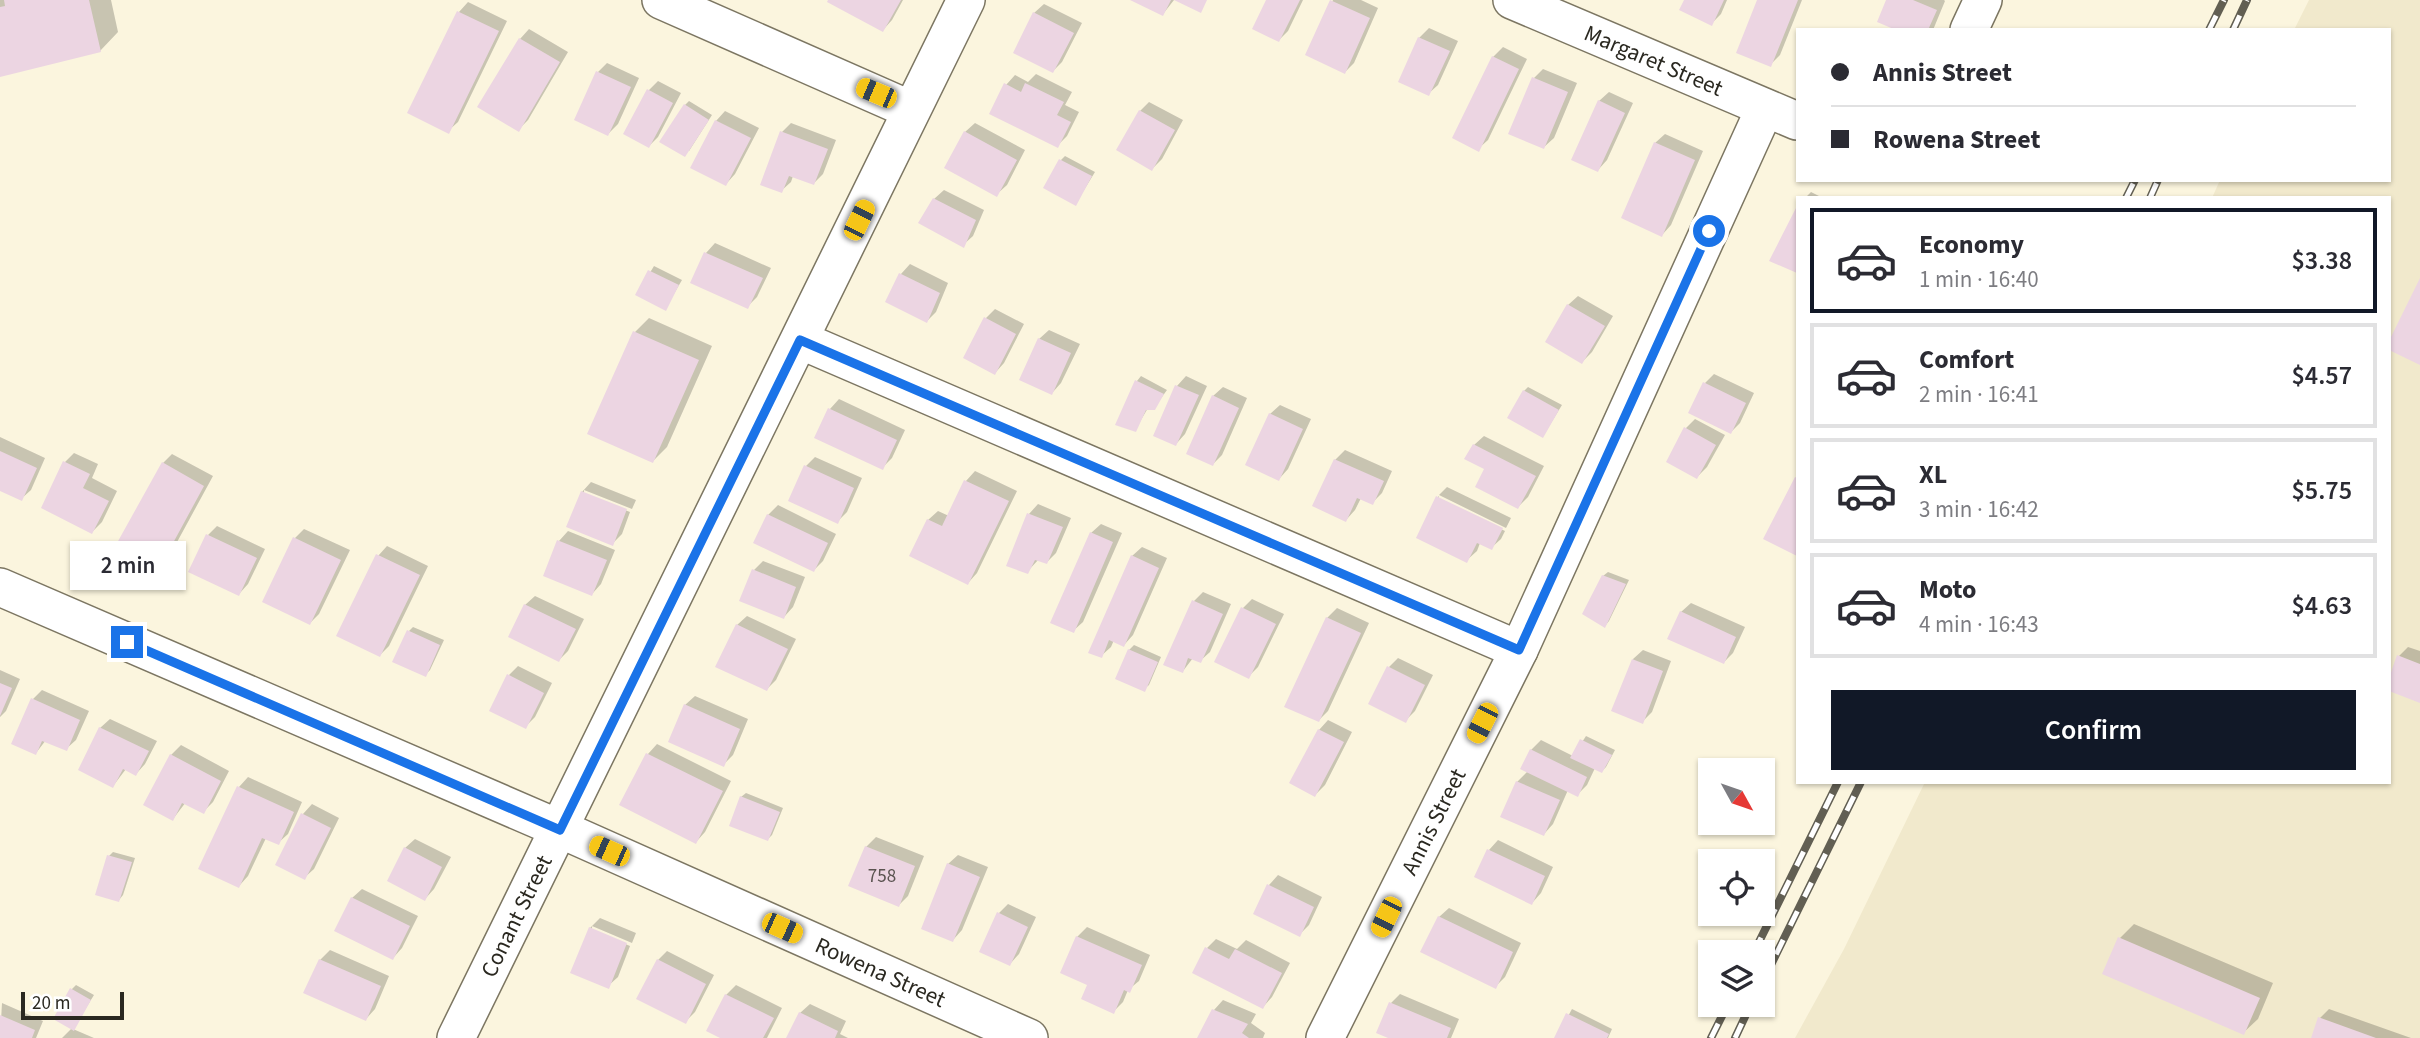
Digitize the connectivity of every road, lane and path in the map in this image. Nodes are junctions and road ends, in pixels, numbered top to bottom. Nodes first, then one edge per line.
1 (661, 0) edge
2 (966, 0) edge
3 (1511, 0) edge
4 (1983, 0) edge
5 (1970, 28) edge
6 (911, 110) junction
7 (1781, 114) edge
8 (800, 340) junction
9 (0, 587) edge
10 (1519, 650) junction
11 (560, 830) junction
12 (456, 1038) edge
13 (1029, 1038) edge
14 (1325, 1038) edge

1 - 6 street
2 - 6 street, Conant Street
3 - 7 street, Margaret Street
4 - 5 street
6 - 8 street, Conant Street
7 - 10 street, Annis Street
8 - 10 street
8 - 11 street, Conant Street
9 - 11 street, Rowena Street
10 - 14 street, Annis Street
11 - 12 street, Conant Street
11 - 13 street, Rowena Street

